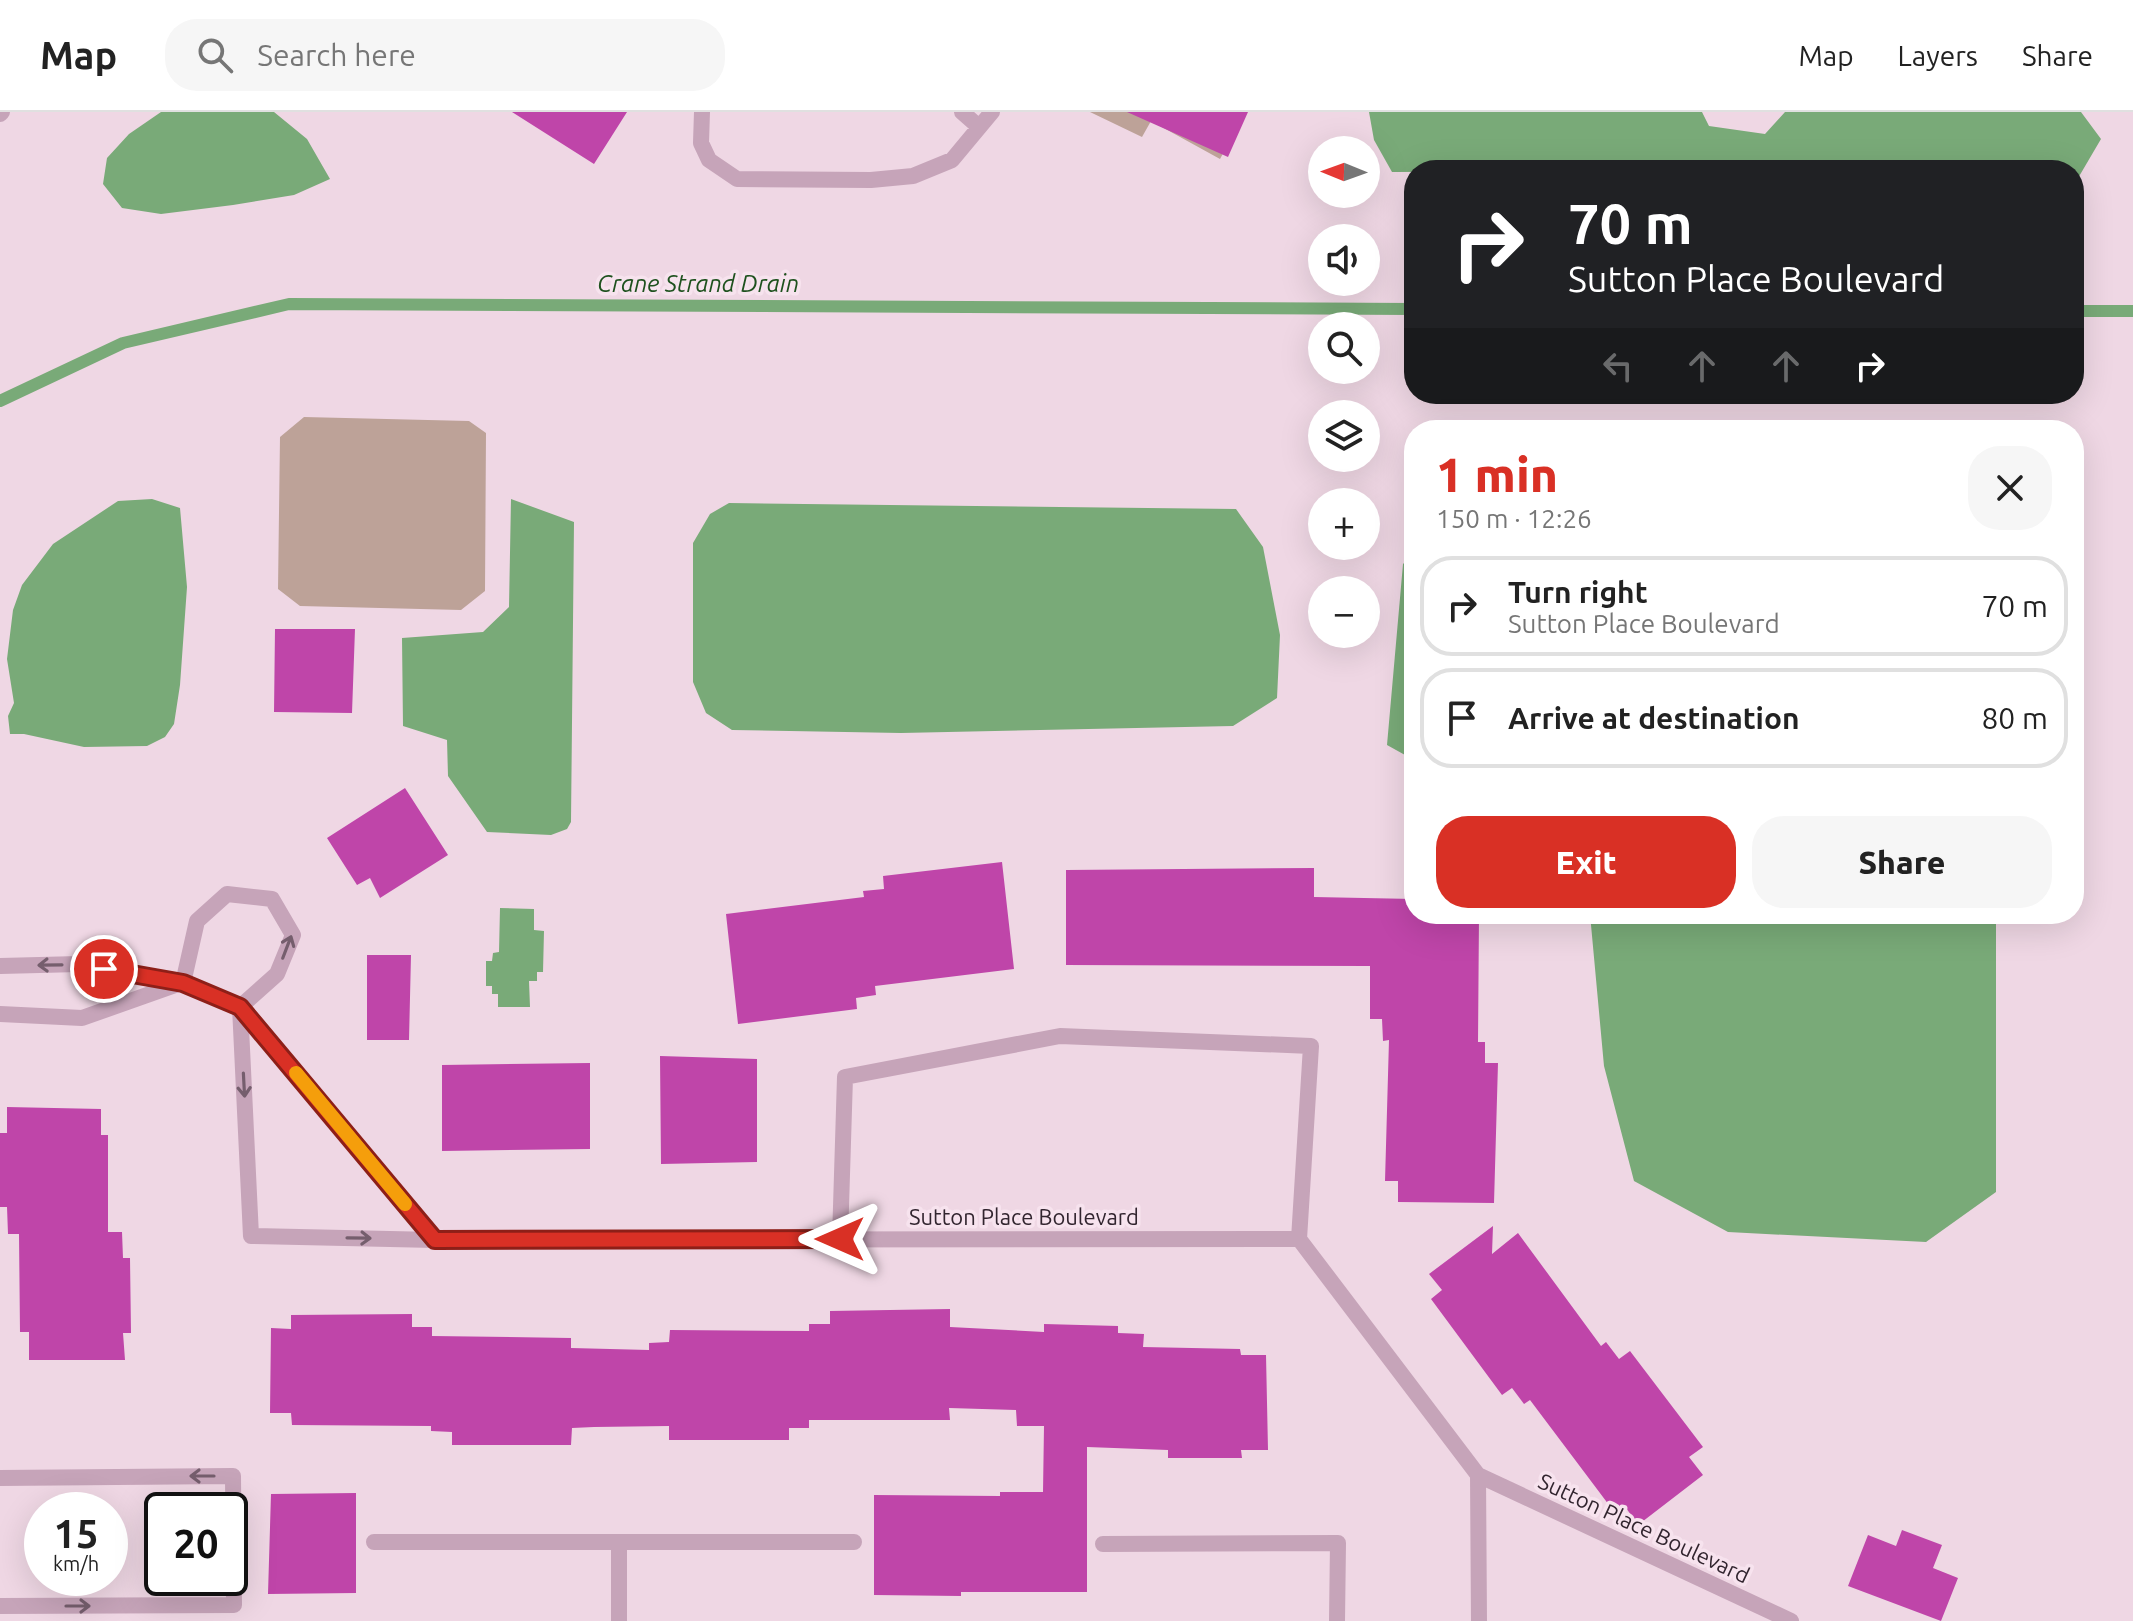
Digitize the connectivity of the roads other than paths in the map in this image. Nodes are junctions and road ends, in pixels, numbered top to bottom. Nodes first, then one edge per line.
1 (702, 112) edge
2 (962, 112) edge
3 (992, 112) edge
4 (979, 127) junction
5 (0, 966) edge
6 (183, 983) junction
7 (240, 1007) junction
8 (0, 1014) edge
9 (840, 1239) junction
10 (1299, 1239) junction
11 (435, 1240) junction
12 (1478, 1475) junction
13 (0, 1478) edge
14 (374, 1542) dead end
15 (619, 1542) junction
16 (854, 1542) dead end
17 (1103, 1544) dead end
18 (0, 1606) edge
19 (619, 1621) edge
20 (1337, 1621) edge
21 (1479, 1621) edge
22 (1791, 1621) edge

1 - 4 lane
2 - 4 lane
3 - 4 lane
6 -> 5 lane
6 - 7 lane
7 -> 6 lane
6 - 8 lane
7 - 11 lane
7 -> 11 lane, Sutton Place Boulevard
9 - 10 lane, Sutton Place Boulevard
9 - 10 lane
9 - 11 lane, Sutton Place Boulevard
10 - 12 lane, Sutton Place Boulevard
12 - 21 lane
12 - 22 lane, Sutton Place Boulevard
18 -> 13 lane
14 - 15 lane
15 - 16 lane
15 - 19 lane
17 - 20 lane

